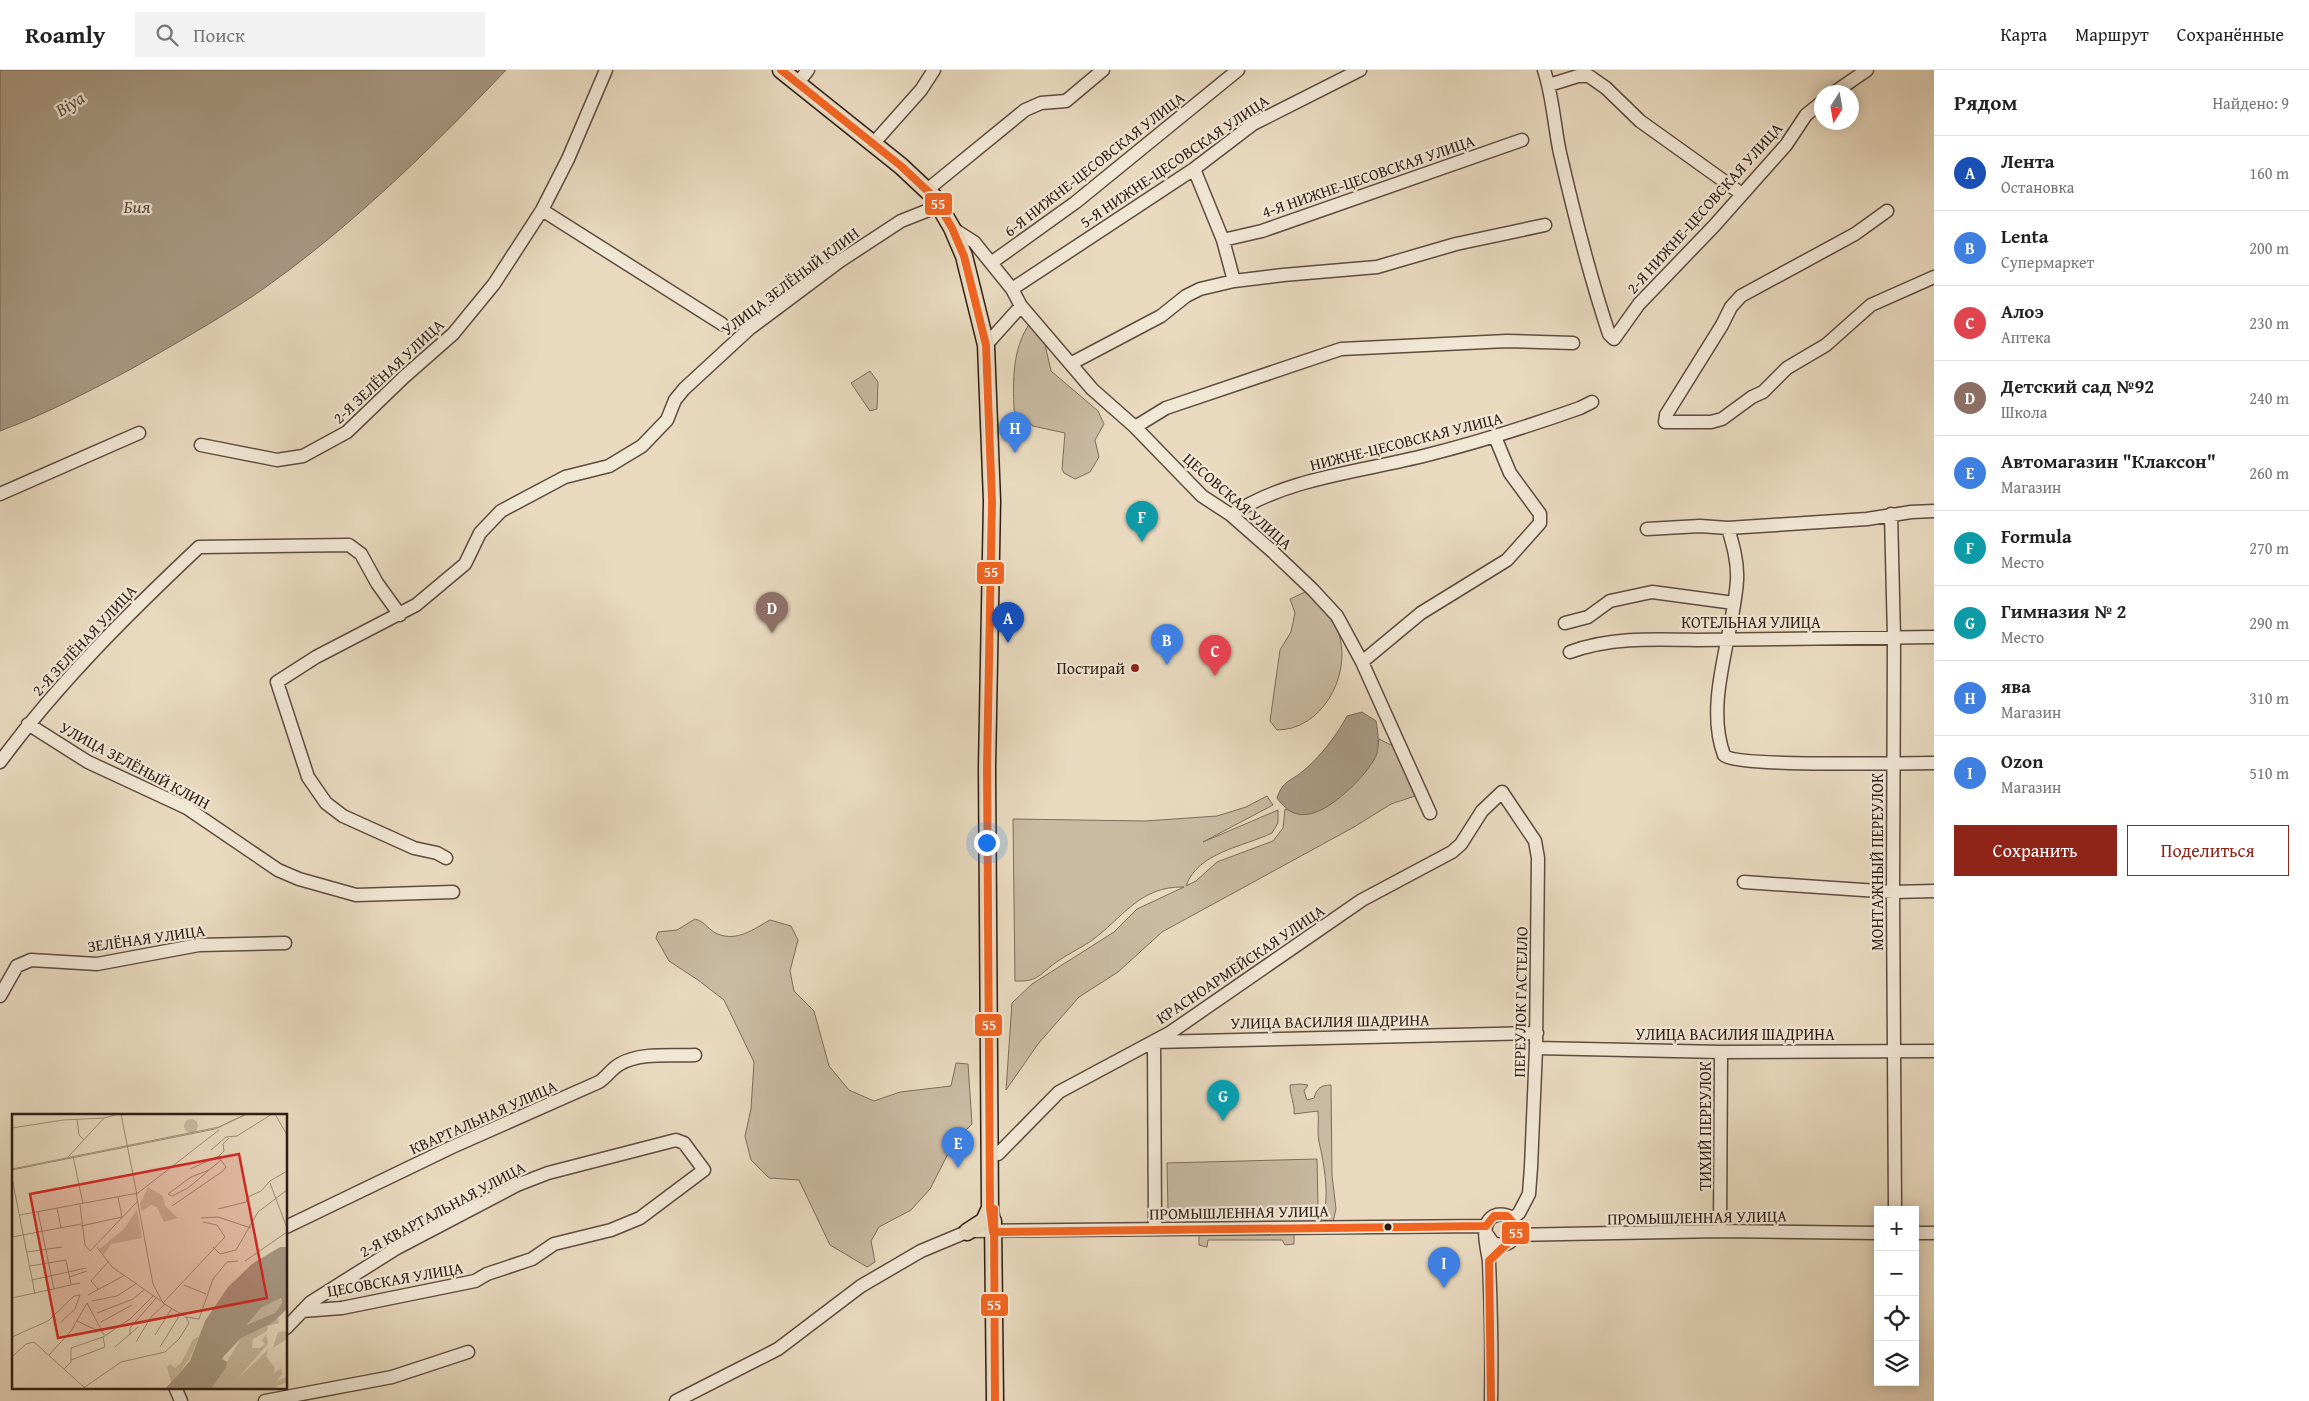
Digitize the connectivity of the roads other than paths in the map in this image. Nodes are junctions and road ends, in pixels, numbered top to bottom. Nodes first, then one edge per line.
1 (606, 70) edge
2 (781, 70) edge
3 (808, 70) edge
4 (934, 70) edge
5 (1103, 70) edge
6 (1238, 70) edge
7 (1360, 70) edge
8 (1544, 70) edge
9 (1867, 70) edge
10 (797, 84) junction
11 (1845, 85) edge
12 (1549, 86) junction
13 (1814, 108) edge
14 (1522, 140) dead end
15 (872, 145) junction
16 (1194, 170) junction
17 (927, 190) junction
18 (1742, 194) junction
19 (939, 206) junction
20 (542, 210) junction
21 (1887, 211) dead end
22 (1545, 224) dead end
23 (952, 228) junction
24 (1223, 240) junction
25 (991, 262) junction
26 (1934, 278) edge
27 (1234, 281) junction
28 (1012, 289) junction
29 (1021, 306) junction
30 (722, 324) dead end
31 (1573, 342) dead end
32 (986, 345) junction
33 (1072, 363) junction
34 (1592, 402) dead end
35 (1135, 427) junction
36 (139, 434) dead end
37 (1496, 437) junction
38 (201, 445) dead end
39 (0, 494) edge
40 (1934, 511) edge
41 (1890, 514) junction
42 (1231, 515) junction
43 (1728, 528) junction
44 (1647, 529) dead end
45 (1734, 603) junction
46 (400, 615) junction
47 (1565, 623) dead end
48 (1894, 637) junction
49 (1934, 637) edge
50 (1727, 639) junction
51 (1570, 652) dead end
52 (1362, 662) junction
53 (28, 724) junction
54 (0, 762) edge
55 (1893, 764) junction
56 (1934, 764) edge
57 (1502, 792) joint
58 (1430, 813) dead end
59 (446, 858) dead end
60 (1744, 882) dead end
61 (1934, 891) edge
62 (453, 892) dead end
63 (1893, 892) junction
64 (285, 943) dead end
65 (0, 996) edge
66 (1536, 1033) junction
67 (1154, 1042) junction
68 (1536, 1048) junction
69 (1894, 1051) junction
70 (1934, 1051) edge
71 (1721, 1052) junction
72 (694, 1055) dead end
73 (993, 1156) junction
74 (704, 1170) joint
75 (1895, 1206) edge
76 (990, 1208) junction
77 (288, 1225) edge
78 (1515, 1227) junction
79 (1155, 1230) junction
80 (1486, 1230) junction
81 (1720, 1231) junction
82 (967, 1232) junction
83 (993, 1232) junction
84 (1874, 1233) edge
85 (1919, 1233) edge
86 (1934, 1233) edge
87 (1505, 1245) junction
88 (1489, 1261) junction
89 (302, 1311) junction
90 (288, 1326) edge
91 (468, 1352) dead end
92 (175, 1388) edge
93 (181, 1401) edge
94 (265, 1401) edge
95 (676, 1401) edge
96 (994, 1401) edge
97 (1491, 1401) edge

1 - 20 street, 2-Я ЗЕЛЁНАЯ УЛИЦА
2 - 10 main road
3 - 10 street
4 - 15 street
5 - 17 street
6 - 25 street, 6-Я НИЖНЕ-ЦЕСОВСКАЯ УЛИЦА
7 - 16 street, 5-Я НИЖНЕ-ЦЕСОВСКАЯ УЛИЦА
8 - 12 street
9 - 11 street
10 - 15 main road
12 - 18 street
12 - 18 street, 2-Я НИЖНЕ-ЦЕСОВСКАЯ УЛИЦА
13 - 18 street, 2-Я НИЖНЕ-ЦЕСОВСКАЯ УЛИЦА
14 - 24 street, 4-Я НИЖНЕ-ЦЕСОВСКАЯ УЛИЦА
15 - 17 main road
16 - 24 street
16 - 28 street, 5-Я НИЖНЕ-ЦЕСОВСКАЯ УЛИЦА
17 - 19 main road
19 - 23 main road
19 - 46 street, УЛИЦА ЗЕЛЁНЫЙ КЛИН
20 - 30 street
20 - 38 street, 2-Я ЗЕЛЁНАЯ УЛИЦА
21 - 26 street
22 - 27 street
23 - 25 street, ЦЕСОВСКАЯ УЛИЦА
23 - 32 main road
24 - 27 street
25 - 28 street, ЦЕСОВСКАЯ УЛИЦА
27 - 33 street
28 - 29 street, ЦЕСОВСКАЯ УЛИЦА
29 - 32 street
29 - 33 street, ЦЕСОВСКАЯ УЛИЦА
31 - 35 street
32 - 73 main road
33 - 35 street, ЦЕСОВСКАЯ УЛИЦА
34 - 37 street, НИЖНЕ-ЦЕСОВСКАЯ УЛИЦА
35 - 42 street, ЦЕСОВСКАЯ УЛИЦА
36 - 39 street
37 - 42 street, НИЖНЕ-ЦЕСОВСКАЯ УЛИЦА
37 - 52 street
40 - 41 street
41 - 43 street
41 - 48 street, МОНТАЖНЫЙ ПЕРЕУЛОК
42 - 52 street, ЦЕСОВСКАЯ УЛИЦА
43 - 44 street
43 - 45 street
45 - 47 street
45 - 50 street
46 - 53 street, 2-Я ЗЕЛЁНАЯ УЛИЦА
46 - 59 street, УЛИЦА ЗЕЛЁНЫЙ КЛИН
48 - 49 street, КОТЕЛЬНАЯ УЛИЦА
48 - 50 street, КОТЕЛЬНАЯ УЛИЦА
48 - 55 street, МОНТАЖНЫЙ ПЕРЕУЛОК
50 - 51 street, КОТЕЛЬНАЯ УЛИЦА
50 - 55 street
52 - 58 street, ЦЕСОВСКАЯ УЛИЦА
53 - 54 street, 2-Я ЗЕЛЁНАЯ УЛИЦА
53 - 62 street, УЛИЦА ЗЕЛЁНЫЙ КЛИН
55 - 56 street
55 - 63 street, МОНТАЖНЫЙ ПЕРЕУЛОК
57 - 66 street, ПЕРЕУЛОК ГАСТЕЛЛО
57 - 67 street, КРАСНОАРМЕЙСКАЯ УЛИЦА
60 - 63 street
61 - 63 street
63 - 69 street, МОНТАЖНЫЙ ПЕРЕУЛОК
64 - 65 street, ЗЕЛЁНАЯ УЛИЦА
66 - 67 street, УЛИЦА ВАСИЛИЯ ШАДРИНА
66 - 68 street, ПЕРЕУЛОК ГАСТЕЛЛО
67 - 73 street, КРАСНОАРМЕЙСКАЯ УЛИЦА
67 - 79 street
68 - 71 street, УЛИЦА ВАСИЛИЯ ШАДРИНА
68 - 78 street, ПЕРЕУЛОК ГАСТЕЛЛО
69 - 70 street, УЛИЦА ВАСИЛИЯ ШАДРИНА
69 - 71 street, УЛИЦА ВАСИЛИЯ ШАДРИНА
69 - 75 street, МОНТАЖНЫЙ ПЕРЕУЛОК
71 - 81 street, ТИХИЙ ПЕРЕУЛОК
72 - 77 street, КВАРТАЛЬНАЯ УЛИЦА
73 - 76 main road
73 - 83 main road
74 - 89 street, ЦЕСОВСКАЯ УЛИЦА
74 - 89 street, 2-Я КВАРТАЛЬНАЯ УЛИЦА
76 - 82 main road
76 - 83 main road
78 - 80 street
78 - 81 street, ПРОМЫШЛЕННАЯ УЛИЦА
78 - 87 street
79 - 80 street, ПРОМЫШЛЕННАЯ УЛИЦА
79 - 83 street, ПРОМЫШЛЕННАЯ УЛИЦА
80 - 87 street
80 - 88 street
81 - 84 street, ПРОМЫШЛЕННАЯ УЛИЦА
82 - 83 street
82 - 95 street
83 - 96 main road
85 - 86 street
87 - 88 street
88 - 97 street
89 - 90 street, 2-Я КВАРТАЛЬНАЯ УЛИЦА
91 - 94 street
92 - 93 street

